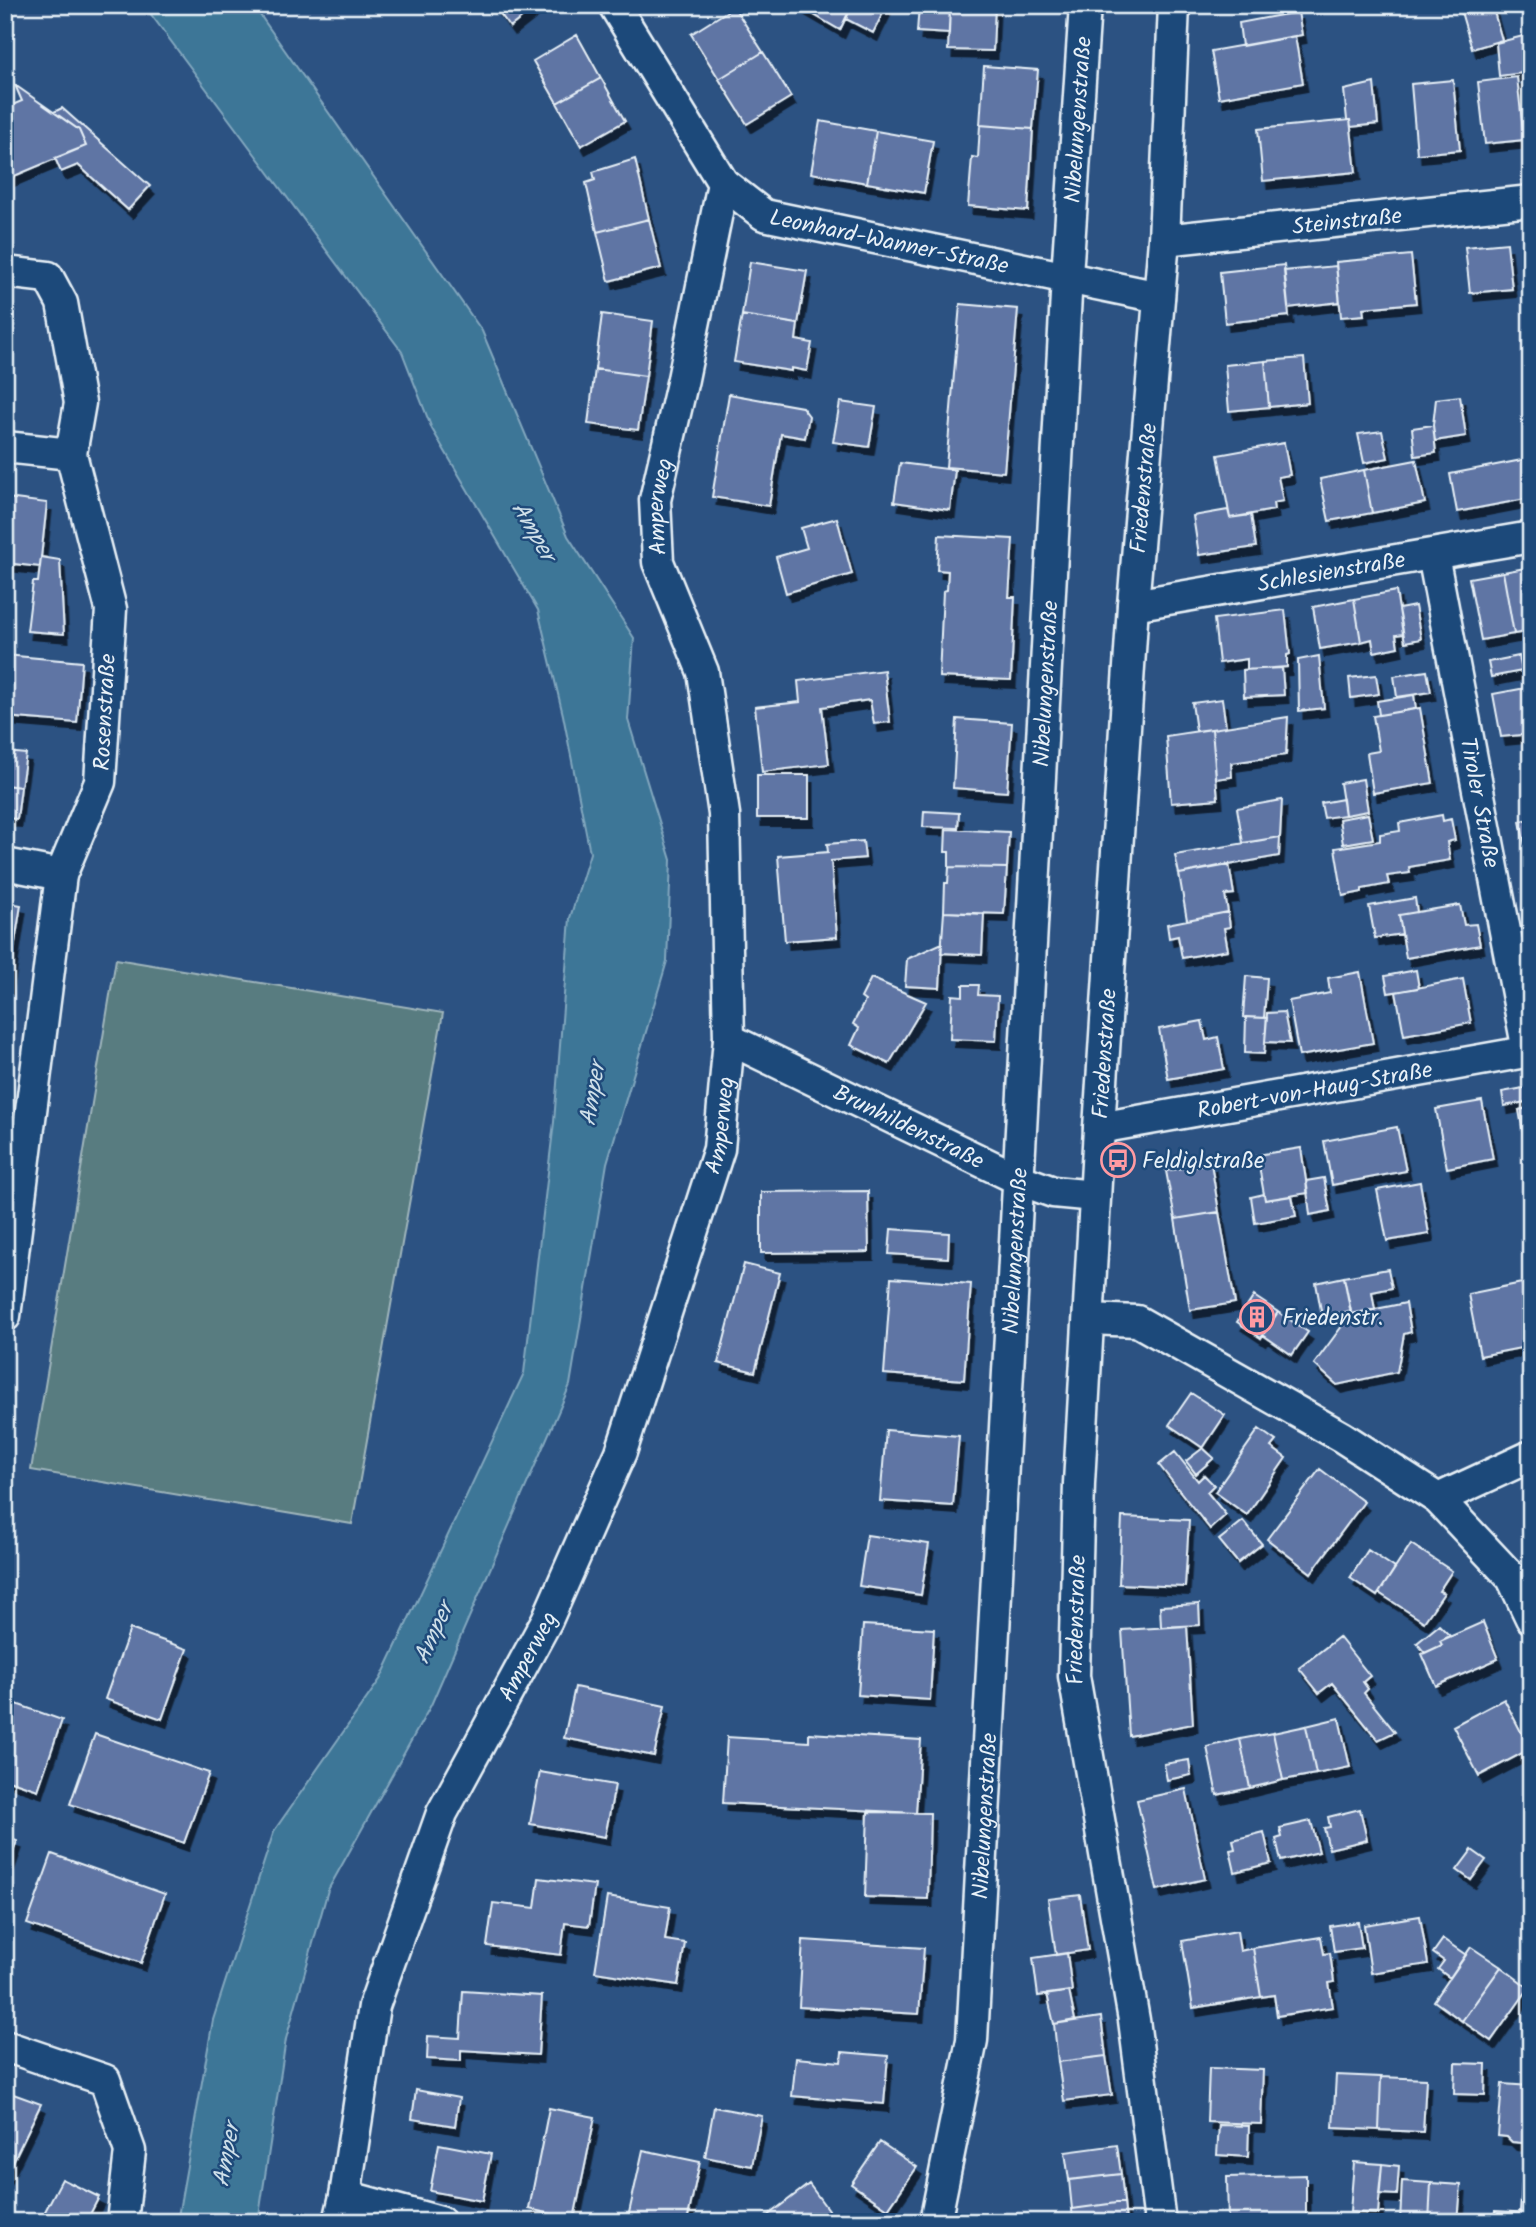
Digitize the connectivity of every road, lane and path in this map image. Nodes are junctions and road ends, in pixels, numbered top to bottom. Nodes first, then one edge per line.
1 (614, 5) edge
2 (1085, 5) edge
3 (1174, 5) edge
4 (723, 183) junction
5 (1531, 201) edge
6 (1164, 240) junction
7 (5, 272) edge
8 (1066, 276) junction
9 (1159, 297) junction
10 (5, 447) edge
11 (71, 454) junction
12 (1531, 537) edge
13 (1433, 555) junction
14 (1133, 605) junction
15 (5, 864) edge
16 (61, 875) junction
17 (729, 1039) junction
18 (1530, 1051) edge
19 (1099, 1128) junction
20 (1018, 1179) junction
21 (1095, 1196) junction
22 (8, 1282) edge
23 (5, 1316) edge
24 (1089, 1319) junction
25 (1531, 1456) edge
26 (1438, 1499) junction
27 (1531, 1618) edge
28 (5, 2046) edge
29 (342, 2209) edge
30 (122, 2222) edge
31 (440, 2222) edge
32 (935, 2222) edge
33 (1160, 2222) edge

1 - 4 street
2 - 8 street, Nibelungenstraße
3 - 6 street, Friedenstraße
4 - 8 street, Leonhard-Wanner-Straße
4 - 17 street, Amperweg
5 - 6 street, Steinstraße
6 - 9 street, Friedenstraße
7 - 11 street, Rosenstraße
8 - 9 street
8 - 20 street, Nibelungenstraße
9 - 14 street, Friedenstraße
10 - 11 street
11 - 16 street, Rosenstraße
12 - 13 street, Schlesienstraße
13 - 14 street, Schlesienstraße
13 - 18 street, Tiroler Straße
14 - 19 street, Friedenstraße
15 - 16 street
16 - 22 street, Rosenstraße
17 - 20 street, Brunhildenstraße
17 - 29 street, Amperweg
18 - 19 street, Robert-von-Haug-Straße
19 - 21 street, Friedenstraße
20 - 21 street, Brunhildenstraße
20 - 32 street, Nibelungenstraße
21 - 24 street, Friedenstraße
22 - 23 street, Rosenstraße
24 - 26 street
24 - 33 street, Friedenstraße
25 - 26 street
26 - 27 street
28 - 30 street
29 - 31 street

